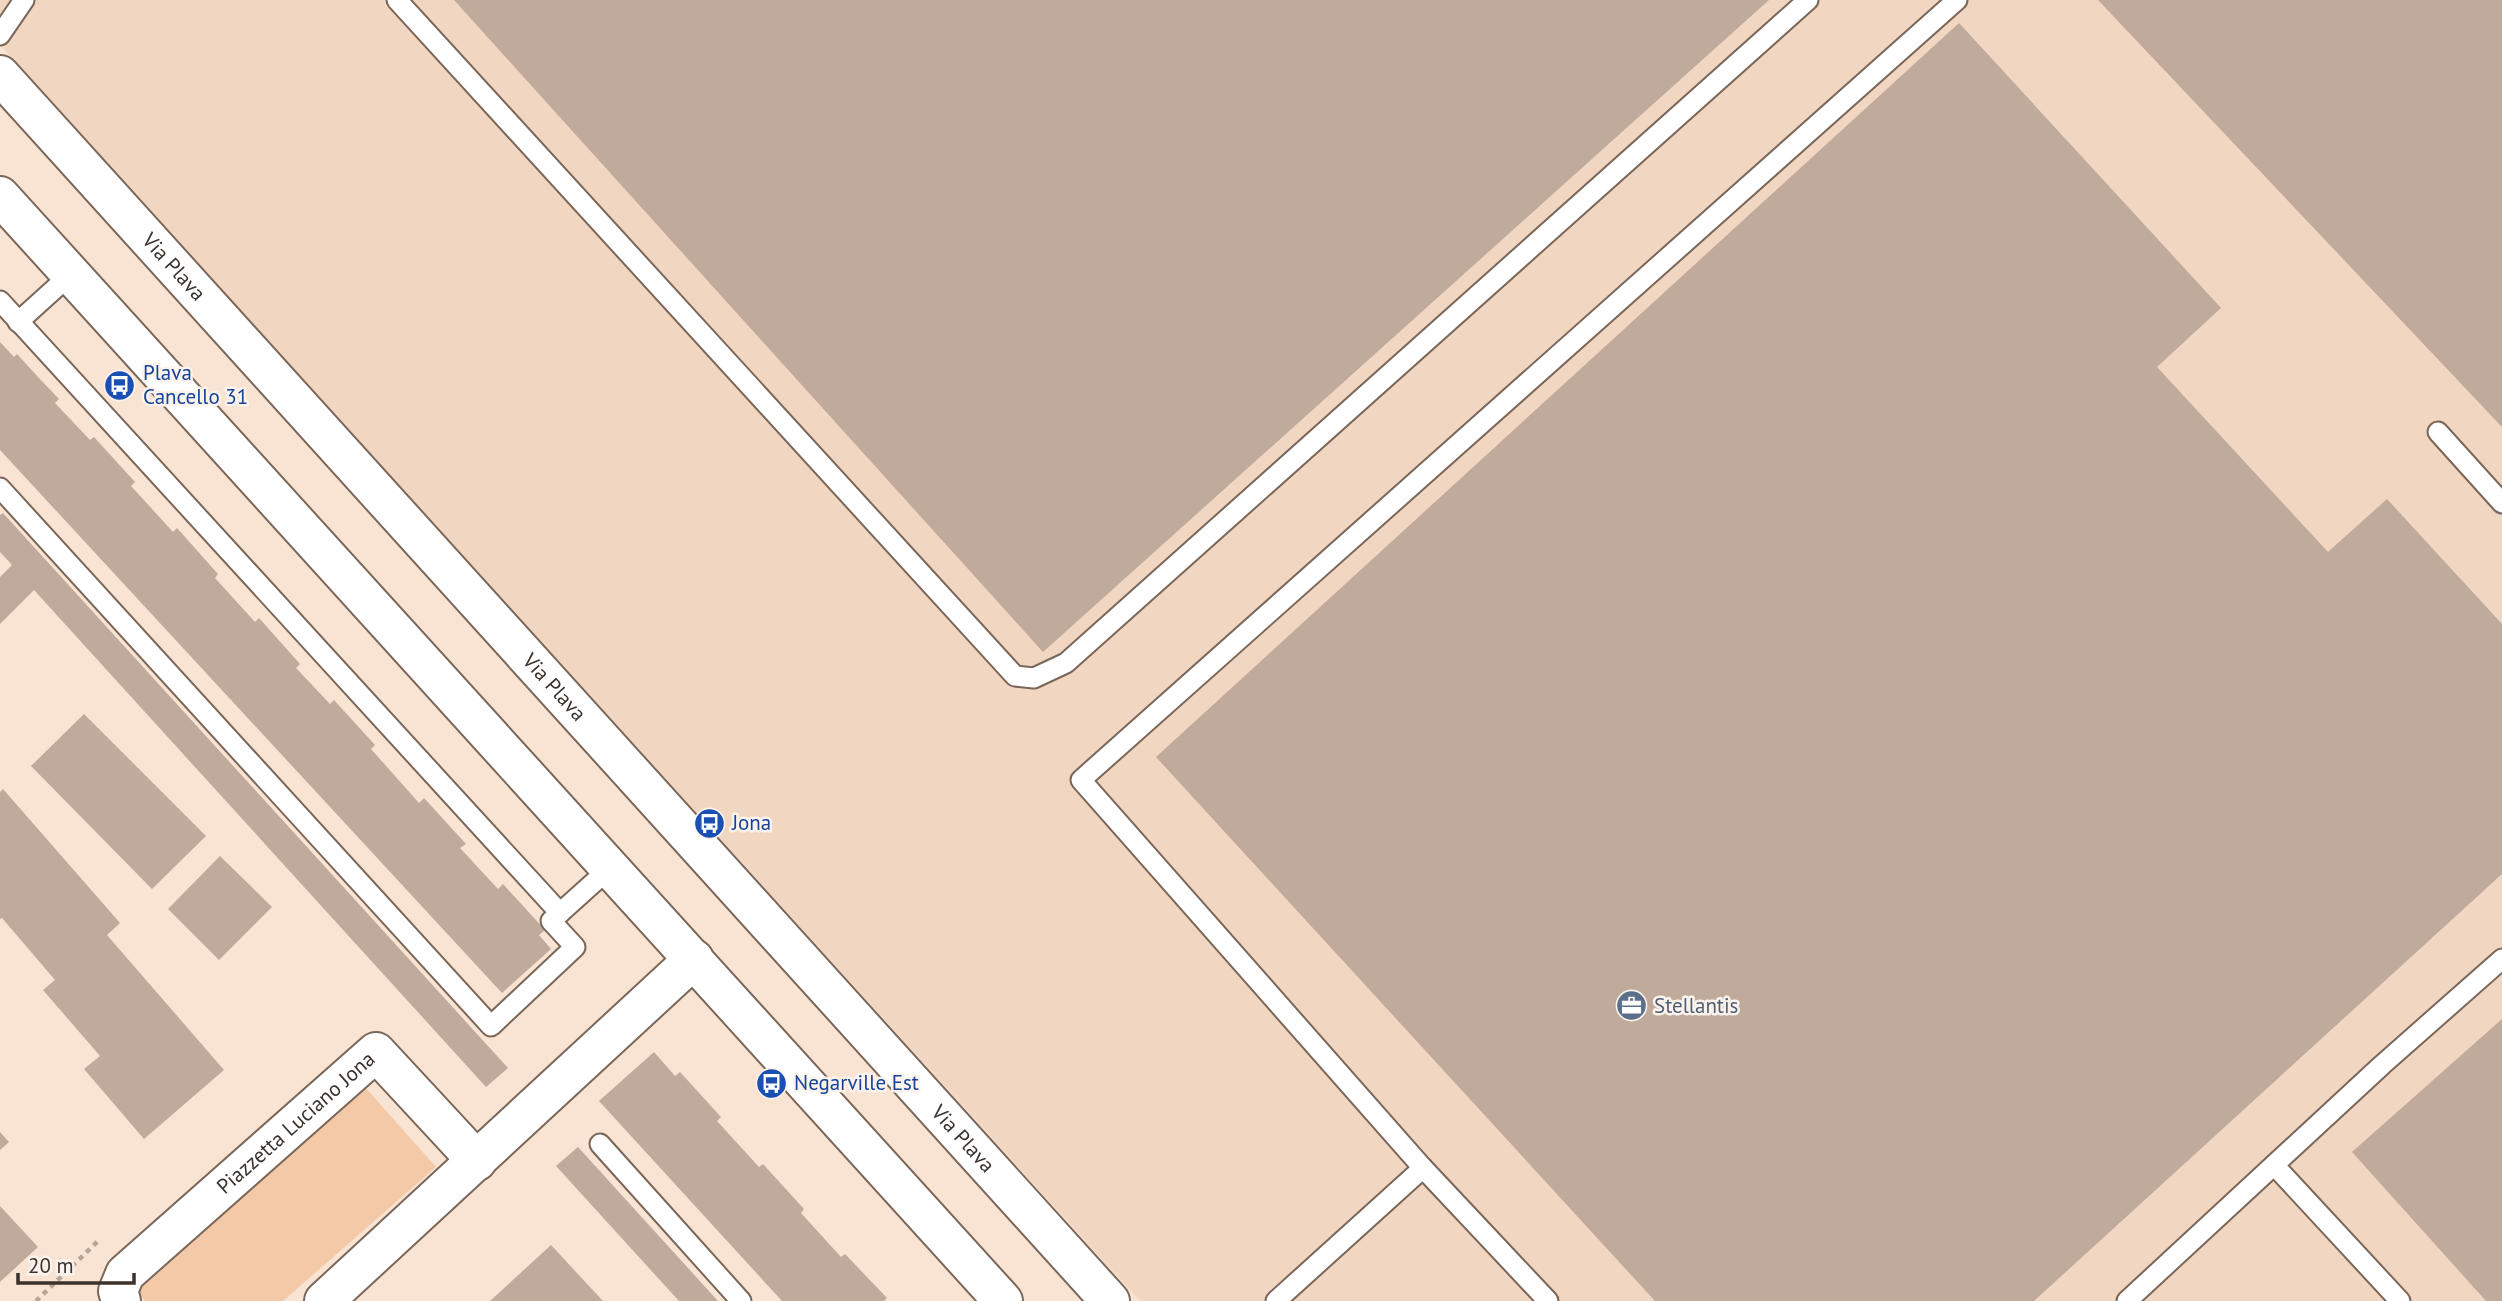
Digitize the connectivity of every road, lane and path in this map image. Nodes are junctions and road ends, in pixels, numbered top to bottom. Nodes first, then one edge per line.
1 (24, 0) edge
2 (397, 0) edge
3 (1808, 0) edge
4 (1957, 0) edge
5 (0, 35) edge
6 (0, 75) edge
7 (0, 196) edge
8 (71, 274) junction
9 (0, 301) edge
10 (18, 322) junction
11 (2438, 432) dead end
12 (0, 488) edge
13 (2502, 503) edge
14 (611, 867) junction
15 (560, 913) junction
16 (694, 959) junction
17 (2502, 959) edge
18 (600, 1144) dead end
19 (477, 1161) junction
20 (2274, 1165) junction
21 (1423, 1168) junction
22 (121, 1301) edge
23 (324, 1301) edge
24 (741, 1301) edge
25 (1003, 1301) edge
26 (1110, 1301) edge
27 (1276, 1301) edge
28 (1548, 1301) edge
29 (2127, 1301) edge
30 (2400, 1301) edge

1 - 5 lane
2 - 3 lane
4 - 21 lane
6 - 26 street, Via Plava
7 - 8 street
8 - 10 lane
8 - 14 street
9 - 10 lane
10 - 15 lane
11 - 13 lane
12 - 15 lane
14 - 15 lane
14 - 16 street
16 - 19 street
16 - 25 street
17 - 20 lane
18 - 24 lane
19 - 22 street, Piazzetta Luciano Jona
19 - 23 street
20 - 29 lane
20 - 30 lane
21 - 27 lane
21 - 28 lane

